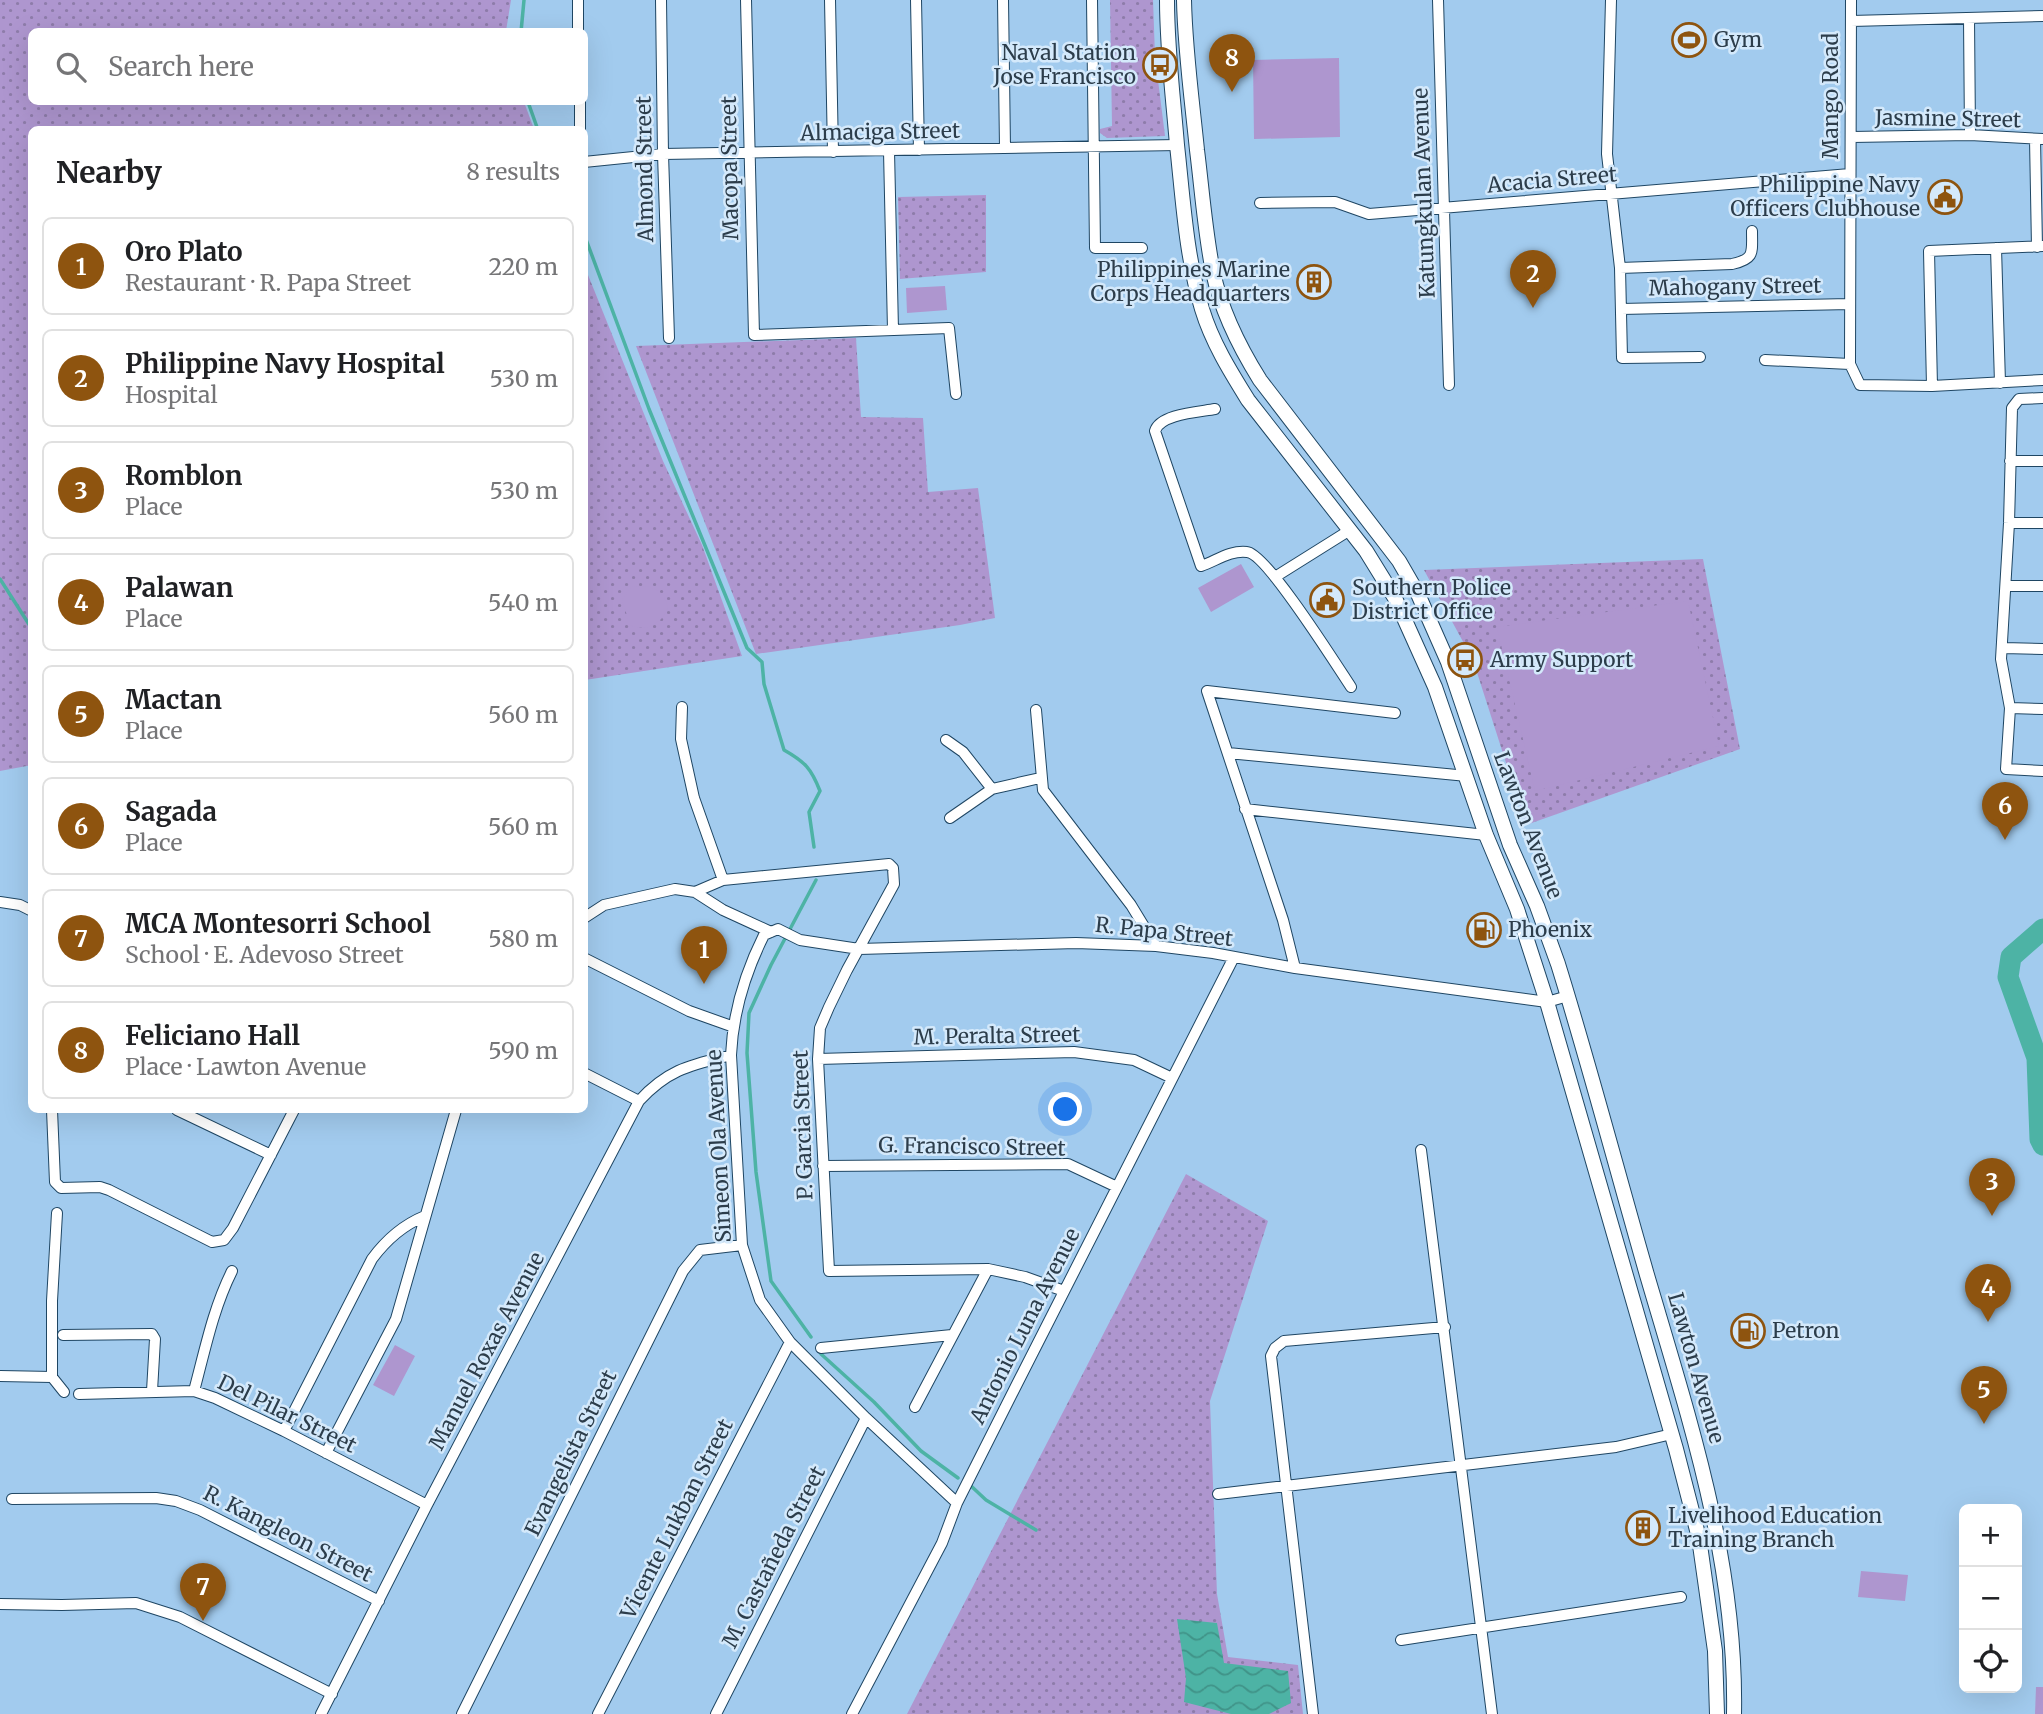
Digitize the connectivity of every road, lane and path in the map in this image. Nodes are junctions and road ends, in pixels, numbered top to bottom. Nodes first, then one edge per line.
1 (578, 0) edge
2 (662, 0) edge
3 (746, 0) edge
4 (830, 0) edge
5 (916, 0) edge
6 (1003, 0) edge
7 (1092, 0) edge
8 (1167, 0) edge
9 (1184, 0) edge
10 (1438, 0) edge
11 (1611, 0) edge
12 (1851, 0) edge
13 (2043, 16) edge
14 (1969, 18) junction
15 (1851, 21) junction
16 (578, 28) edge
17 (580, 105) edge
18 (580, 126) edge
19 (1970, 135) junction
20 (1852, 137) junction
21 (2039, 139) edge
22 (1178, 145) junction
23 (1093, 146) junction
24 (1005, 148) junction
25 (919, 150) junction
26 (888, 151) junction
27 (832, 152) junction
28 (748, 153) junction
29 (663, 154) junction
30 (588, 162) edge
31 (1850, 174) junction
32 (1613, 194) junction
33 (1260, 203) dead end
34 (1443, 208) junction
35 (1752, 230) dead end
36 (2040, 247) edge
37 (1142, 248) dead end
38 (1996, 248) junction
39 (1620, 268) junction
40 (1850, 304) junction
41 (1621, 309) junction
42 (893, 330) junction
43 (669, 338) dead end
44 (1700, 357) dead end
45 (1765, 360) dead end
46 (1850, 364) junction
47 (2043, 380) edge
48 (2000, 383) junction
49 (1449, 385) dead end
50 (1932, 386) junction
51 (956, 394) dead end
52 (2043, 398) edge
53 (1215, 409) dead end
54 (2010, 461) junction
55 (2043, 461) edge
56 (2009, 523) junction
57 (2043, 523) edge
58 (1350, 530) junction
59 (1275, 577) junction
60 (2006, 586) junction
61 (2043, 586) edge
62 (2003, 648) junction
63 (2043, 649) edge
64 (1351, 687) dead end
65 (682, 707) dead end
66 (2010, 708) junction
67 (2043, 709) edge
68 (1035, 710) dead end
69 (1395, 713) dead end
70 (946, 740) dead end
71 (1228, 752) junction
72 (2043, 771) edge
73 (1467, 776) junction
74 (1040, 778) junction
75 (992, 789) junction
76 (1245, 809) junction
77 (950, 818) dead end
78 (1486, 835) junction
79 (723, 880) junction
80 (695, 892) junction
81 (0, 902) edge
82 (28, 909) edge
83 (588, 915) edge
84 (775, 930) junction
85 (1156, 946) junction
86 (859, 949) junction
87 (1234, 957) junction
88 (588, 960) edge
89 (1295, 968) junction
90 (1568, 996) junction
91 (1547, 1002) junction
92 (734, 1027) junction
93 (732, 1055) junction
94 (818, 1059) junction
95 (588, 1075) edge
96 (1172, 1078) junction
97 (639, 1101) junction
98 (52, 1113) edge
99 (183, 1113) edge
100 (292, 1113) edge
101 (455, 1113) edge
102 (1421, 1150) dead end
103 (271, 1155) junction
104 (823, 1166) junction
105 (1117, 1186) junction
106 (57, 1213) dead end
107 (425, 1216) junction
108 (742, 1245) junction
109 (988, 1269) junction
110 (232, 1271) dead end
111 (1063, 1291) junction
112 (1445, 1327) junction
113 (63, 1335) dead end
114 (952, 1335) junction
115 (790, 1342) junction
116 (821, 1348) dead end
117 (0, 1376) edge
118 (52, 1377) junction
119 (152, 1391) junction
120 (194, 1391) junction
121 (64, 1392) dead end
122 (79, 1394) dead end
123 (915, 1407) dead end
124 (866, 1418) junction
125 (284, 1432) junction
126 (1672, 1434) junction
127 (326, 1453) junction
128 (1460, 1465) junction
129 (1287, 1486) junction
130 (1218, 1494) dead end
131 (12, 1499) dead end
132 (957, 1503) junction
133 (427, 1505) junction
134 (1681, 1597) dead end
135 (379, 1601) junction
136 (0, 1604) edge
137 (1482, 1627) junction
138 (1401, 1640) dead end
139 (331, 1694) junction
140 (321, 1714) edge
141 (462, 1714) edge
142 (598, 1714) edge
143 (716, 1714) edge
144 (852, 1714) edge
145 (1313, 1714) edge
146 (1492, 1714) edge
147 (1717, 1714) edge
148 (1734, 1714) edge

1 - 16 street
2 - 29 street, Almond Street
3 - 28 street, Macopa Street
4 - 27 street
5 - 25 street
6 - 24 street
7 - 23 street
8 - 22 main road, Lawton Avenue
9 - 90 main road, Lawton Avenue
10 - 34 street, Katungkulan Avenue
11 - 32 street
12 - 15 street, Mango Road
13 - 14 street
14 - 15 street
14 - 19 street
15 - 20 street, Mango Road
17 - 18 street
19 - 20 street, Jasmine Street
19 - 21 street, Jasmine Street
20 - 31 street, Mango Road
21 - 36 street
22 - 23 street, Almaciga Street
22 - 58 main road, Lawton Avenue
23 - 24 street, Almaciga Street
23 - 37 street
24 - 25 street, Almaciga Street
25 - 26 street, Almaciga Street
26 - 27 street, Almaciga Street
26 - 42 street
27 - 28 street, Almaciga Street
28 - 29 street, Almaciga Street
28 - 42 street, Macopa Street
29 - 30 street, Almaciga Street
29 - 43 street, Almond Street
31 - 32 street, Acacia Street
31 - 40 street, Mango Road
32 - 34 street, Acacia Street
32 - 39 street
33 - 34 street, Acacia Street
34 - 49 street, Katungkulan Avenue
35 - 39 street
36 - 38 street
38 - 48 street
38 - 50 street
39 - 41 street
40 - 41 street, Mahogany Street
40 - 46 street, Mango Road
41 - 44 street
42 - 51 street
45 - 46 street
46 - 50 street
47 - 48 street
48 - 50 street
52 - 54 street
53 - 59 street
54 - 55 street
54 - 56 street
56 - 57 street
56 - 60 street
58 - 59 street
58 - 73 main road, Lawton Avenue
59 - 64 street
60 - 61 street
60 - 62 street
62 - 63 street
62 - 66 street
65 - 79 street
66 - 67 street
66 - 72 street
68 - 74 street
69 - 71 street
70 - 75 street
71 - 73 street
71 - 76 street
73 - 78 main road, Lawton Avenue
74 - 75 street
74 - 85 street
75 - 77 street
76 - 78 street
76 - 89 street
78 - 91 main road, Lawton Avenue
79 - 80 street, P. Garcia Street
79 - 86 street, P. Garcia Street
80 - 83 street, P. Garcia Street
80 - 84 street, R. Papa Street
81 - 82 street
84 - 86 street, R. Papa Street
84 - 92 street, Simeon Ola Avenue
85 - 86 street, R. Papa Street
85 - 87 street, R. Papa Street
86 - 94 street, P. Garcia Street
87 - 89 street, R. Papa Street
87 - 96 street, Antonio Luna Avenue
88 - 92 street
89 - 91 street, R. Papa Street
90 - 91 street
90 - 148 main road, Lawton Avenue
91 - 126 main road, Lawton Avenue
92 - 93 street, Simeon Ola Avenue
93 - 97 street, Manuel Roxas Avenue
93 - 108 street, Simeon Ola Avenue
94 - 96 street, M. Peralta Street
94 - 104 street, P. Garcia Street
95 - 97 street
96 - 105 street, Antonio Luna Avenue
97 - 133 street, Manuel Roxas Avenue
98 - 103 street
99 - 103 street
100 - 103 street
101 - 107 street
102 - 112 street
104 - 105 street, G. Francisco Street
104 - 109 street, P. Garcia Street
105 - 111 street, Antonio Luna Avenue
106 - 118 street
107 - 125 street
107 - 127 street
108 - 115 street, Simeon Ola Avenue
108 - 141 street, Evangelista Street
109 - 111 street, P. Garcia Street
109 - 114 street
110 - 120 street
111 - 132 street, Antonio Luna Avenue
112 - 128 street
112 - 129 street
113 - 119 street
114 - 116 street
114 - 123 street
115 - 124 street, Simeon Ola Avenue
115 - 142 street, Vicente Lukban Street
117 - 118 street
118 - 121 street
119 - 120 street, Del Pilar Street
119 - 122 street, Del Pilar Street
120 - 125 street, Del Pilar Street
124 - 132 street, Simeon Ola Avenue
124 - 143 street, M. Castañeda Street
125 - 127 street, Del Pilar Street
126 - 128 street
126 - 147 main road, Lawton Avenue
127 - 133 street, Del Pilar Street
128 - 129 street
128 - 137 street
129 - 130 street
129 - 145 street
131 - 135 street, R. Kangleon Street
132 - 144 street, Antonio Luna Avenue
133 - 135 street, Manuel Roxas Avenue
134 - 137 street
135 - 139 street, Manuel Roxas Avenue
136 - 139 street
137 - 138 street
137 - 146 street
139 - 140 street, Manuel Roxas Avenue

